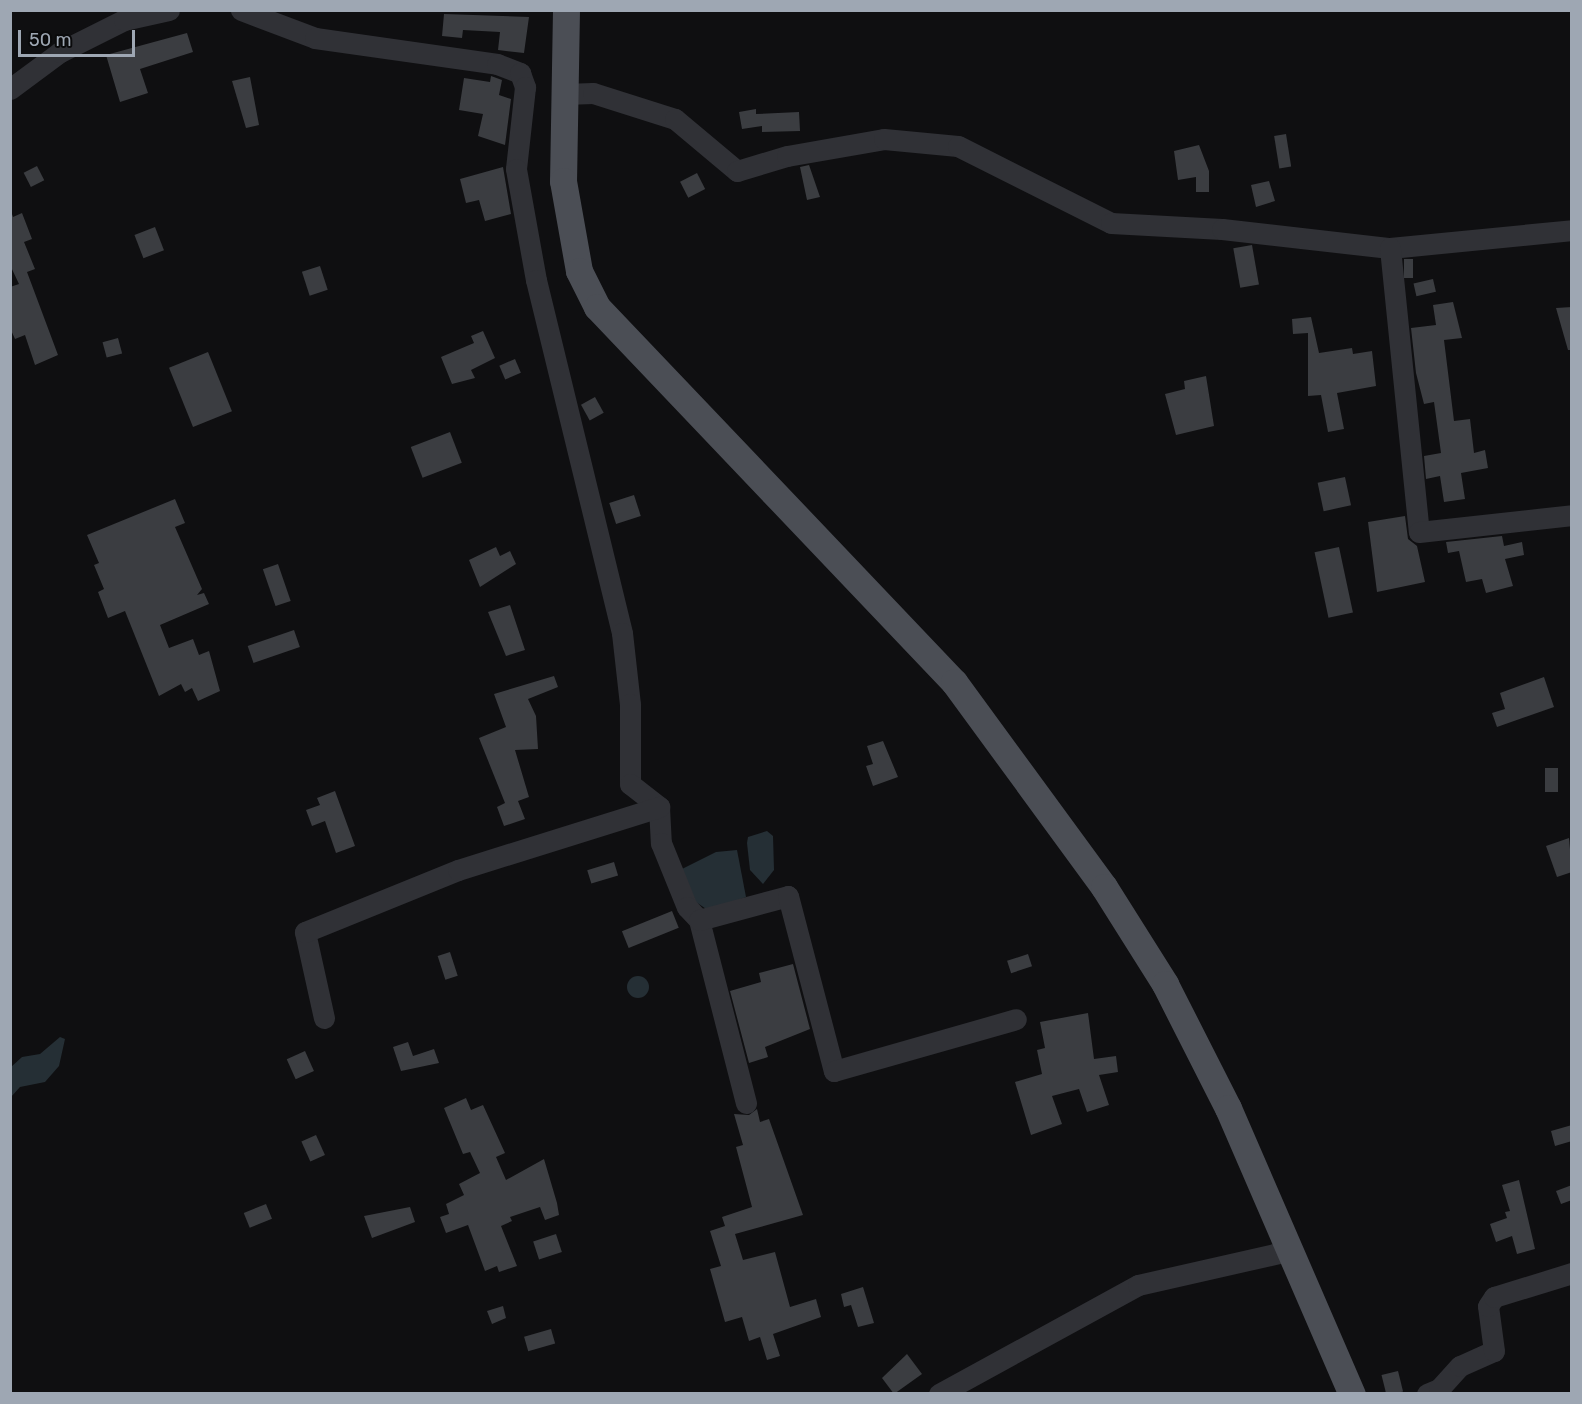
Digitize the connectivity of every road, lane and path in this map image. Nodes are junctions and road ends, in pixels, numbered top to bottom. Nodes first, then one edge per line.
1 (169, 10) edge
2 (241, 10) edge
3 (566, 10) edge
4 (10, 89) edge
5 (564, 94) junction
6 (1572, 230) edge
7 (1390, 248) junction
8 (1572, 515) edge
9 (659, 807) junction
10 (699, 920) junction
11 (324, 1018) dead end
12 (1016, 1019) dead end
13 (746, 1103) dead end
14 (1292, 1250) junction
15 (1572, 1273) edge
16 (939, 1394) edge
17 (1352, 1394) edge
18 (1427, 1394) edge

1 - 4 street
2 - 9 street
3 - 5 main road
5 - 7 street
5 - 14 main road
6 - 7 street
7 - 8 street
9 - 10 street
9 - 11 street
10 - 12 street
10 - 13 street
14 - 16 street
14 - 17 main road
15 - 18 street

